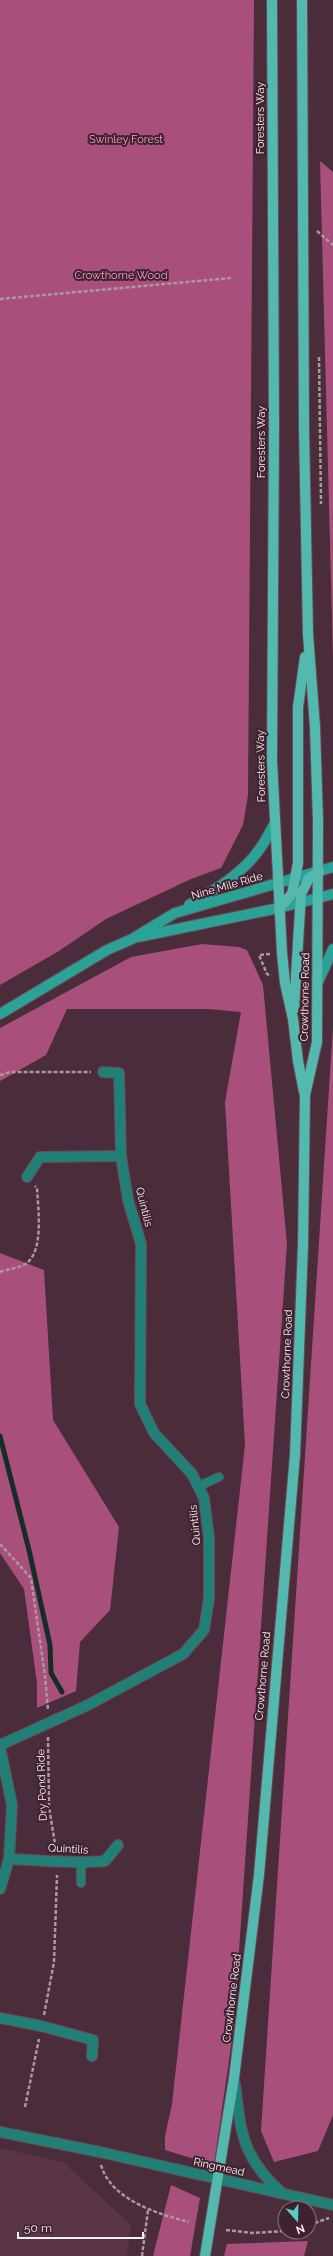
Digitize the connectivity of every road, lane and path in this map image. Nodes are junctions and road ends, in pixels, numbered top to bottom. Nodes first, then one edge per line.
1 (272, 0) edge
2 (302, 0) edge
3 (317, 231) dead end
4 (333, 245) edge
5 (231, 278) dead end
6 (0, 299) edge
7 (308, 634) junction
8 (275, 823) junction
9 (333, 867) edge
10 (319, 872) junction
11 (295, 880) junction
12 (277, 884) junction
13 (333, 894) edge
14 (318, 898) junction
15 (300, 903) junction
16 (279, 908) junction
17 (175, 913) junction
18 (132, 939) junction
19 (333, 949) edge
20 (270, 954) dead end
21 (267, 974) dead end
22 (318, 982) junction
23 (0, 1014) edge
24 (294, 1019) junction
25 (103, 1072) joint
26 (0, 1075) edge
27 (305, 1095) junction
28 (121, 1156) junction
29 (27, 1177) joint
30 (0, 1272) edge
31 (219, 1477) dead end
32 (199, 1486) junction
33 (0, 1544) edge
34 (48, 1722) junction
35 (0, 1746) edge
36 (118, 1845) dead end
37 (9, 1859) junction
38 (57, 1860) junction
39 (81, 1863) junction
40 (81, 1883) dead end
41 (0, 1889) edge
42 (0, 2018) edge
43 (41, 2026) junction
44 (92, 2056) dead end
45 (234, 2078) junction
46 (25, 2107) dead end
47 (0, 2132) edge
48 (100, 2152) junction
49 (217, 2179) junction
50 (281, 2193) junction
51 (333, 2205) edge
52 (148, 2210) junction
53 (333, 2216) edge
54 (189, 2222) dead end
55 (317, 2222) edge
56 (226, 2230) dead end
57 (277, 2232) edge
58 (142, 2256) edge
59 (205, 2256) edge

1 - 8 main road, Foresters Way
2 - 7 main road
3 - 4 path
5 - 6 path
7 - 10 main road
7 - 11 main road
8 - 12 main road, Foresters Way
8 - 17 main road
9 - 10 main road, Nine Mile Ride
10 - 11 main road, Nine Mile Ride
10 - 14 main road, Crowthorne Road
10 - 15 main road
11 - 12 main road, Nine Mile Ride
11 - 16 main road
12 - 16 main road, Crowthorne Road
12 - 17 main road, Nine Mile Ride
13 - 14 main road, Nine Mile Ride
14 - 15 main road, Nine Mile Ride
14 - 22 main road, Crowthorne Road
15 - 16 main road, Nine Mile Ride
15 - 24 main road
16 - 18 main road, Nine Mile Ride
16 - 24 main road, Crowthorne Road
17 - 18 main road, Nine Mile Ride
18 - 23 main road, Nine Mile Ride
19 - 22 main road
20 - 21 path
22 - 27 main road, Crowthorne Road
24 - 27 main road, Crowthorne Road
25 - 26 path
25 - 28 street, Quintilis
27 - 45 main road, Crowthorne Road
28 - 29 street
28 - 32 street, Quintilis
29 - 30 path
31 - 32 lane
32 - 34 street, Quintilis
33 - 34 path, Dry Pond Ride
34 - 35 street, Quintilis
34 - 38 path, Dry Pond Ride
35 - 37 street, Quintilis
36 - 39 street, Quintilis
37 - 38 street, Quintilis
37 - 41 street, Quintilis
38 - 39 street, Quintilis
38 - 43 path, Dry Pond Ride
39 - 40 lane
42 - 43 street
43 - 44 street
43 - 46 path, Dry Pond Ride
45 - 49 main road, Crowthorne Road
45 - 50 street
47 - 48 street, Ringmead
48 - 49 street, Ringmead
48 - 52 path
49 - 50 street, Ringmead
49 - 59 main road, Crowthorne Road
50 - 51 street, Ringmead
52 - 54 path
52 - 58 path
53 - 55 path
56 - 57 path

